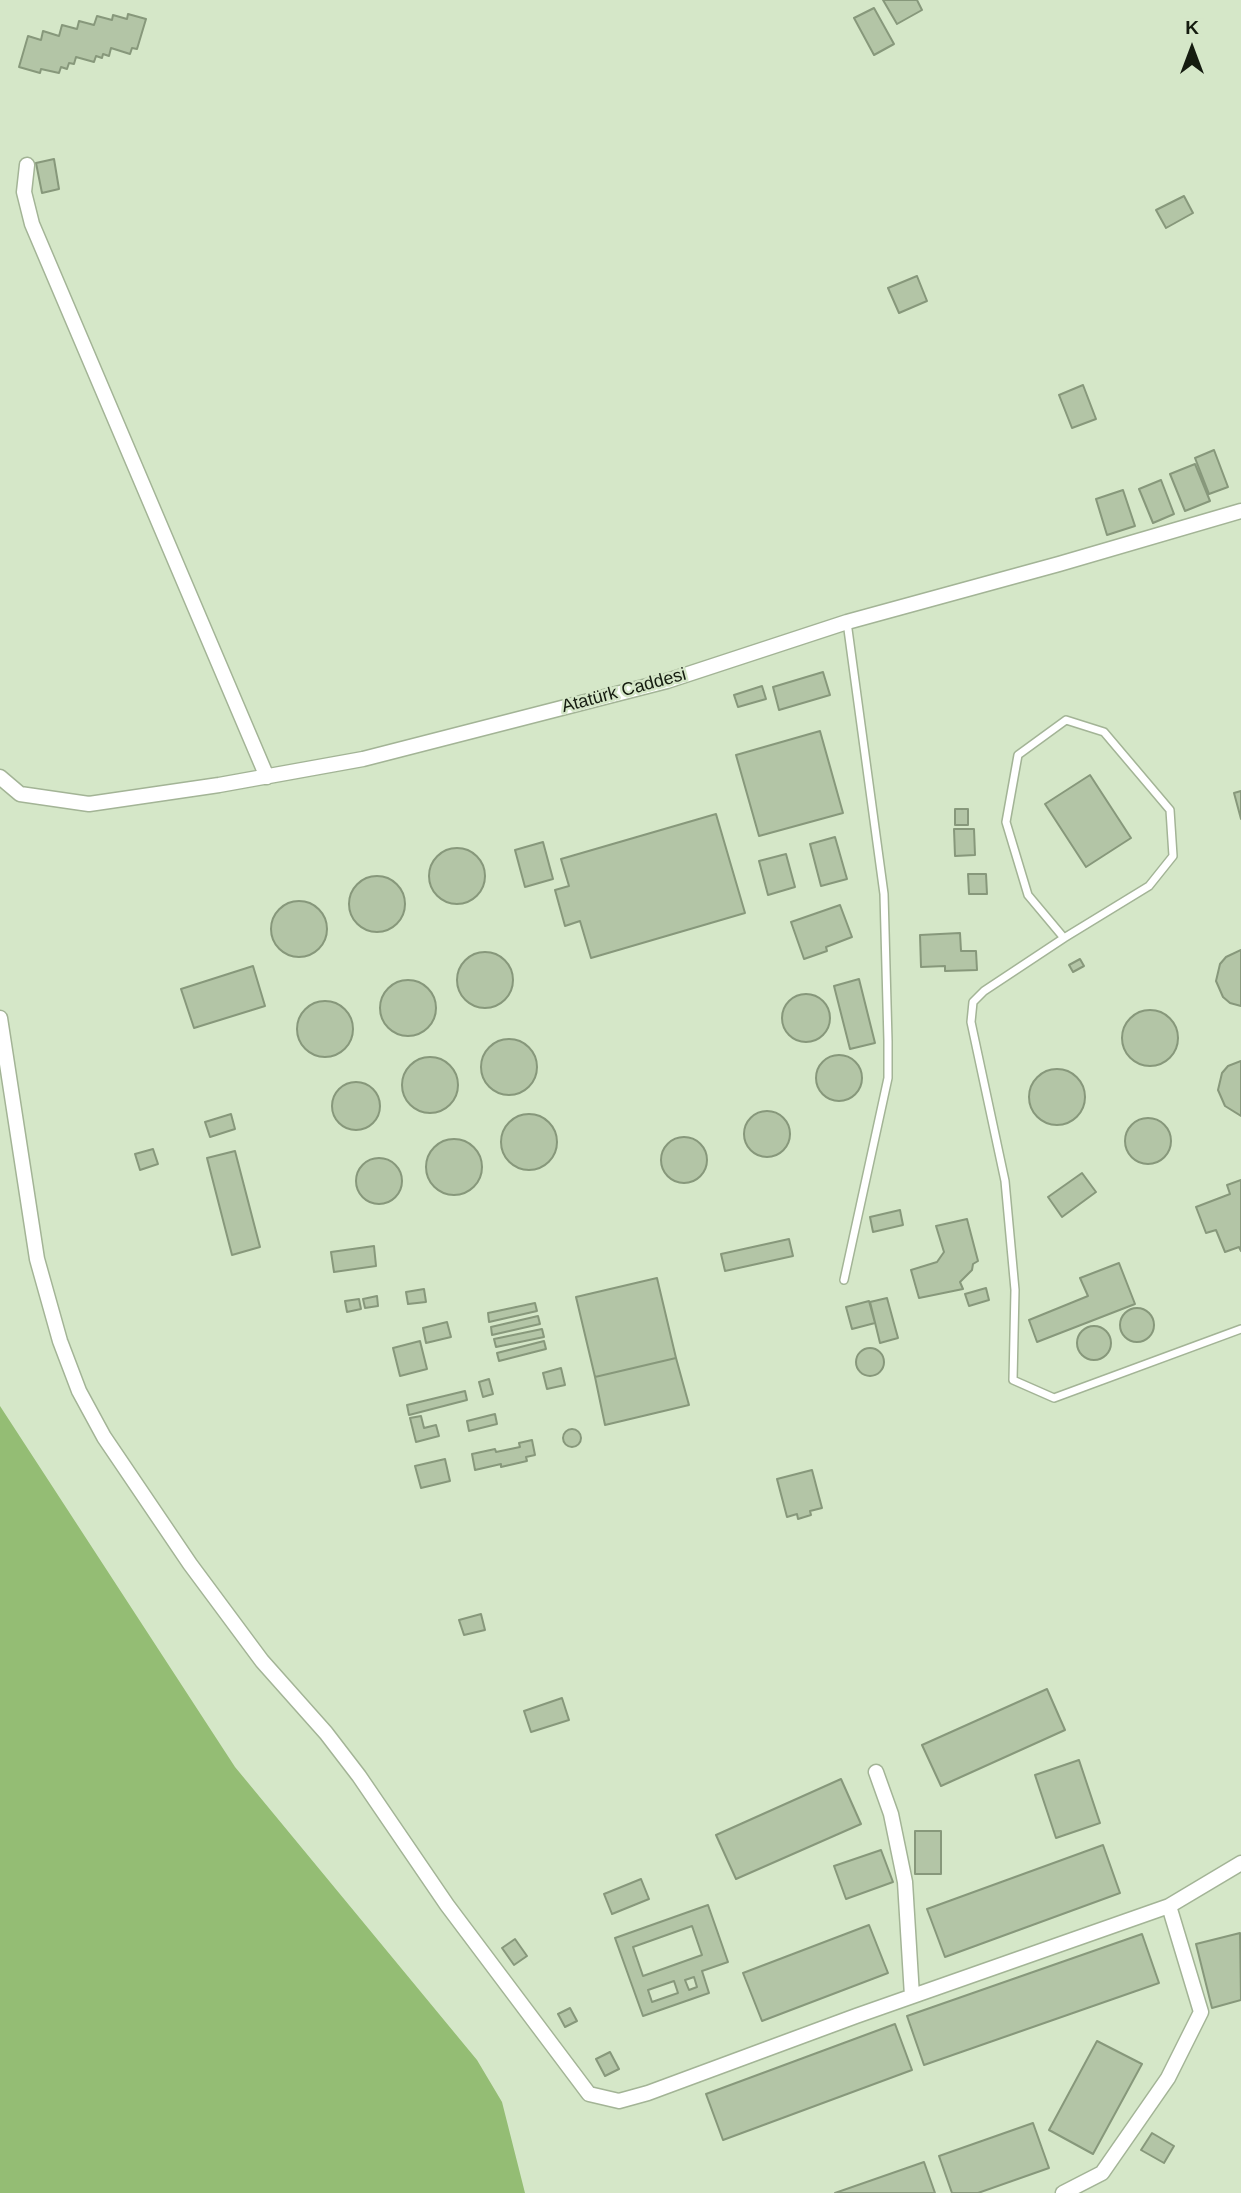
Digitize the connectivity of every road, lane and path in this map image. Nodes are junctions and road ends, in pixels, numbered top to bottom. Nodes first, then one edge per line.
1 (27, 165) dead end
2 (1241, 510) edge
3 (847, 622) junction
4 (267, 776) junction
5 (0, 777) edge
6 (1064, 938) junction
7 (0, 1018) edge
8 (844, 1280) dead end
9 (1241, 1329) edge
10 (876, 1772) dead end
11 (1241, 1863) edge
12 (1169, 1906) junction
13 (912, 1996) junction
14 (1063, 2193) edge

1 - 4 street
2 - 3 street, Atatürk Caddesi
3 - 4 street, Atatürk Caddesi
3 - 8 lane
4 - 5 street, Atatürk Caddesi
6 - 6 lane
6 - 9 lane
7 - 13 street
10 - 13 street
11 - 12 street
12 - 13 street
12 - 14 street

